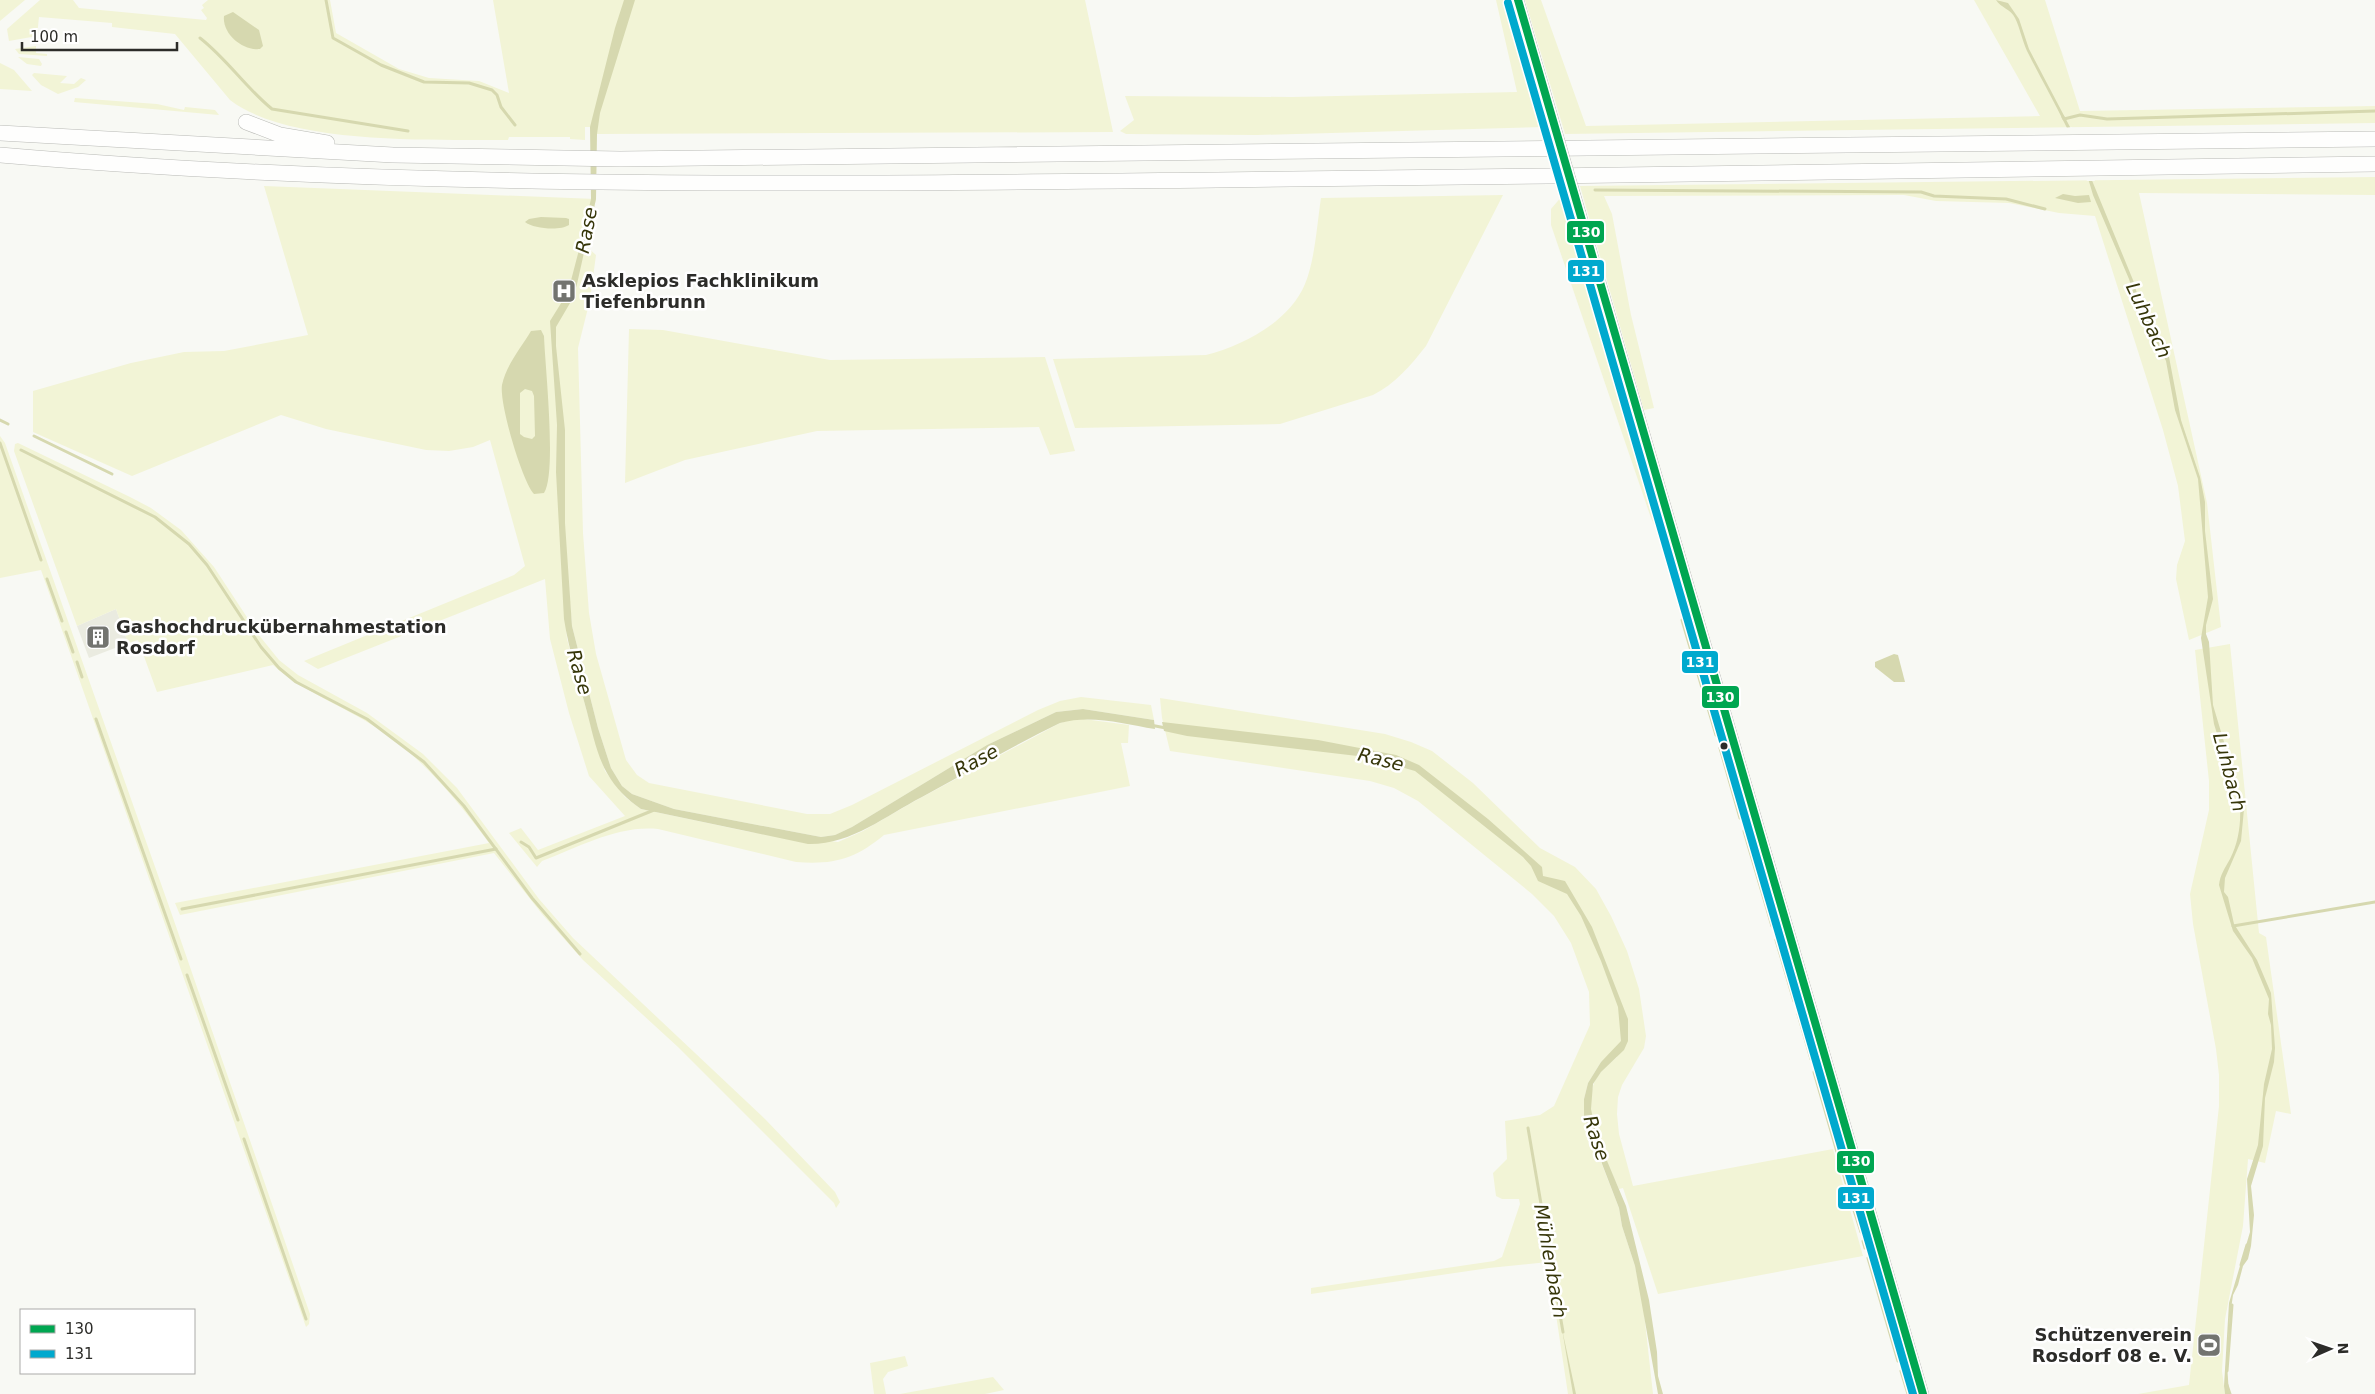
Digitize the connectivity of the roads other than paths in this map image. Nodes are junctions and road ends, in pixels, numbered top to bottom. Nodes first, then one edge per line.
1 (1518, 0) edge
2 (246, 122) dead end
3 (0, 133) edge
4 (2375, 139) edge
5 (393, 154) junction
6 (0, 155) edge
7 (2375, 164) edge
8 (1923, 1394) edge

1 - 8 street, bridge
2 - 5 highway
3 - 5 highway
4 - 5 highway
6 - 7 highway

